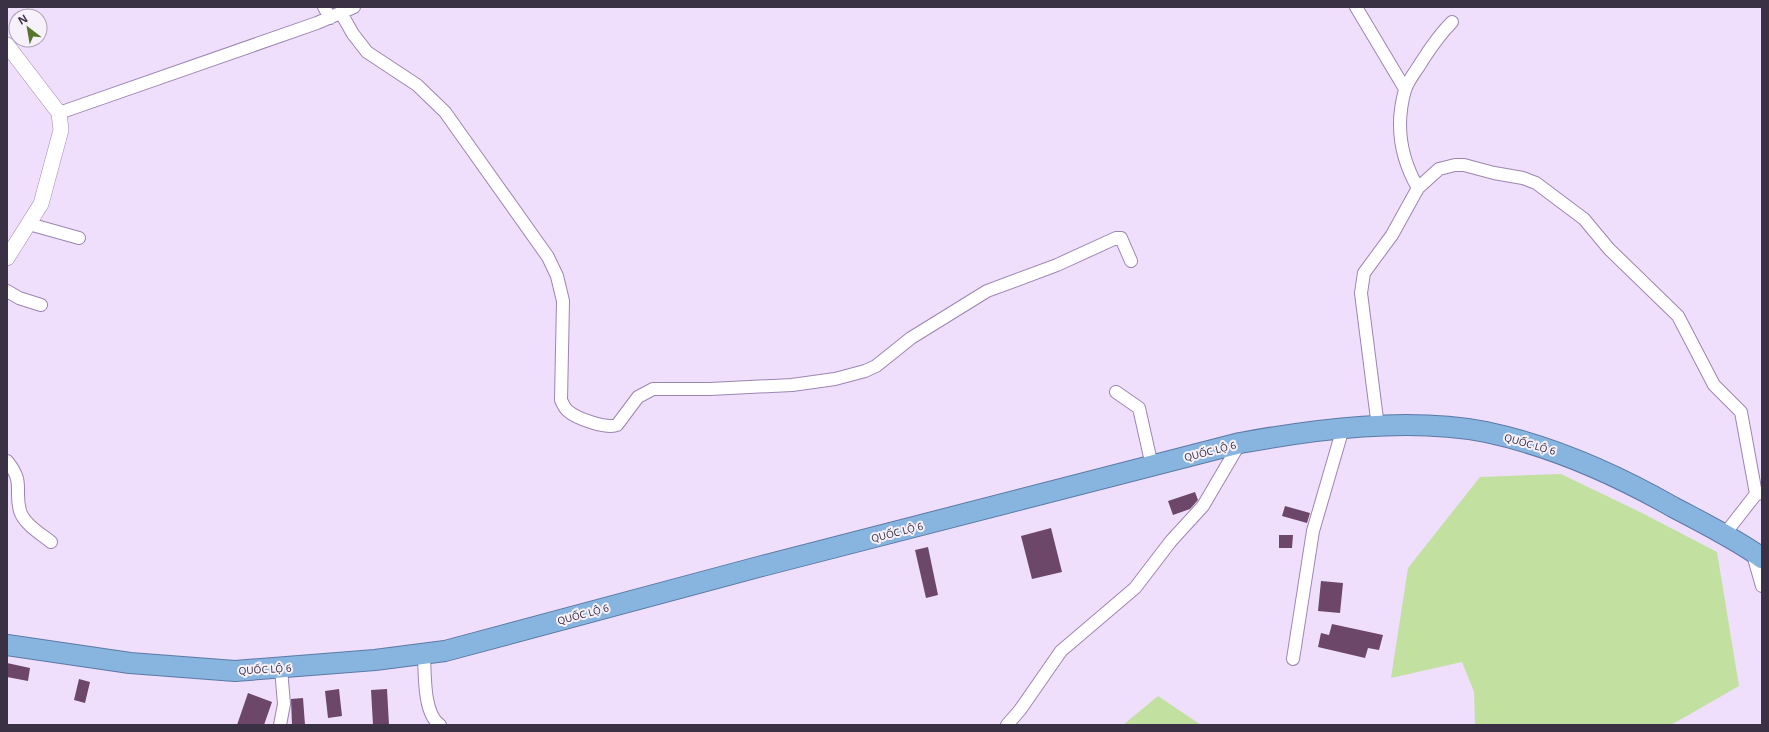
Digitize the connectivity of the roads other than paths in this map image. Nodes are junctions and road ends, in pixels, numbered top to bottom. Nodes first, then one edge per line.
1 (324, 7) edge
2 (354, 7) edge
3 (1356, 7) edge
4 (342, 13) junction
5 (330, 18) junction
6 (1452, 22) dead end
7 (7, 45) edge
8 (1405, 89) junction
9 (59, 113) junction
10 (1418, 188) junction
11 (29, 224) junction
12 (79, 238) dead end
13 (7, 258) edge
14 (1131, 261) dead end
15 (7, 291) edge
16 (41, 304) dead end
17 (1116, 392) dead end
18 (1378, 427) junction
19 (1343, 428) junction
20 (1240, 444) junction
21 (7, 461) edge
22 (1152, 466) junction
23 (1759, 494) edge
24 (1724, 535) junction
25 (51, 542) dead end
26 (1757, 555) edge
27 (1762, 586) edge
28 (7, 645) edge
29 (424, 654) junction
30 (1293, 659) dead end
31 (281, 669) junction
32 (280, 725) edge
33 (440, 725) edge
34 (1008, 725) edge

1 - 5 street
2 - 4 street
3 - 8 street
4 - 5 street
4 - 14 street
5 - 9 street
6 - 8 street
7 - 9 street
8 - 10 street
9 - 11 street
10 - 18 street
10 - 23 street
11 - 12 street
11 - 13 street
15 - 16 street
17 - 22 street
18 - 19 highway, QUỐC LỘ 6
18 - 24 highway, QUỐC LỘ 6
19 - 20 highway, QUỐC LỘ 6
19 - 30 street
20 - 22 highway, QUỐC LỘ 6
20 - 34 street
21 - 25 street
22 - 29 highway, QUỐC LỘ 6
23 - 24 street
24 - 26 highway, QUỐC LỘ 6
26 - 27 street
28 - 31 highway, QUỐC LỘ 6
29 - 31 highway, QUỐC LỘ 6
29 - 33 street
31 - 32 street

